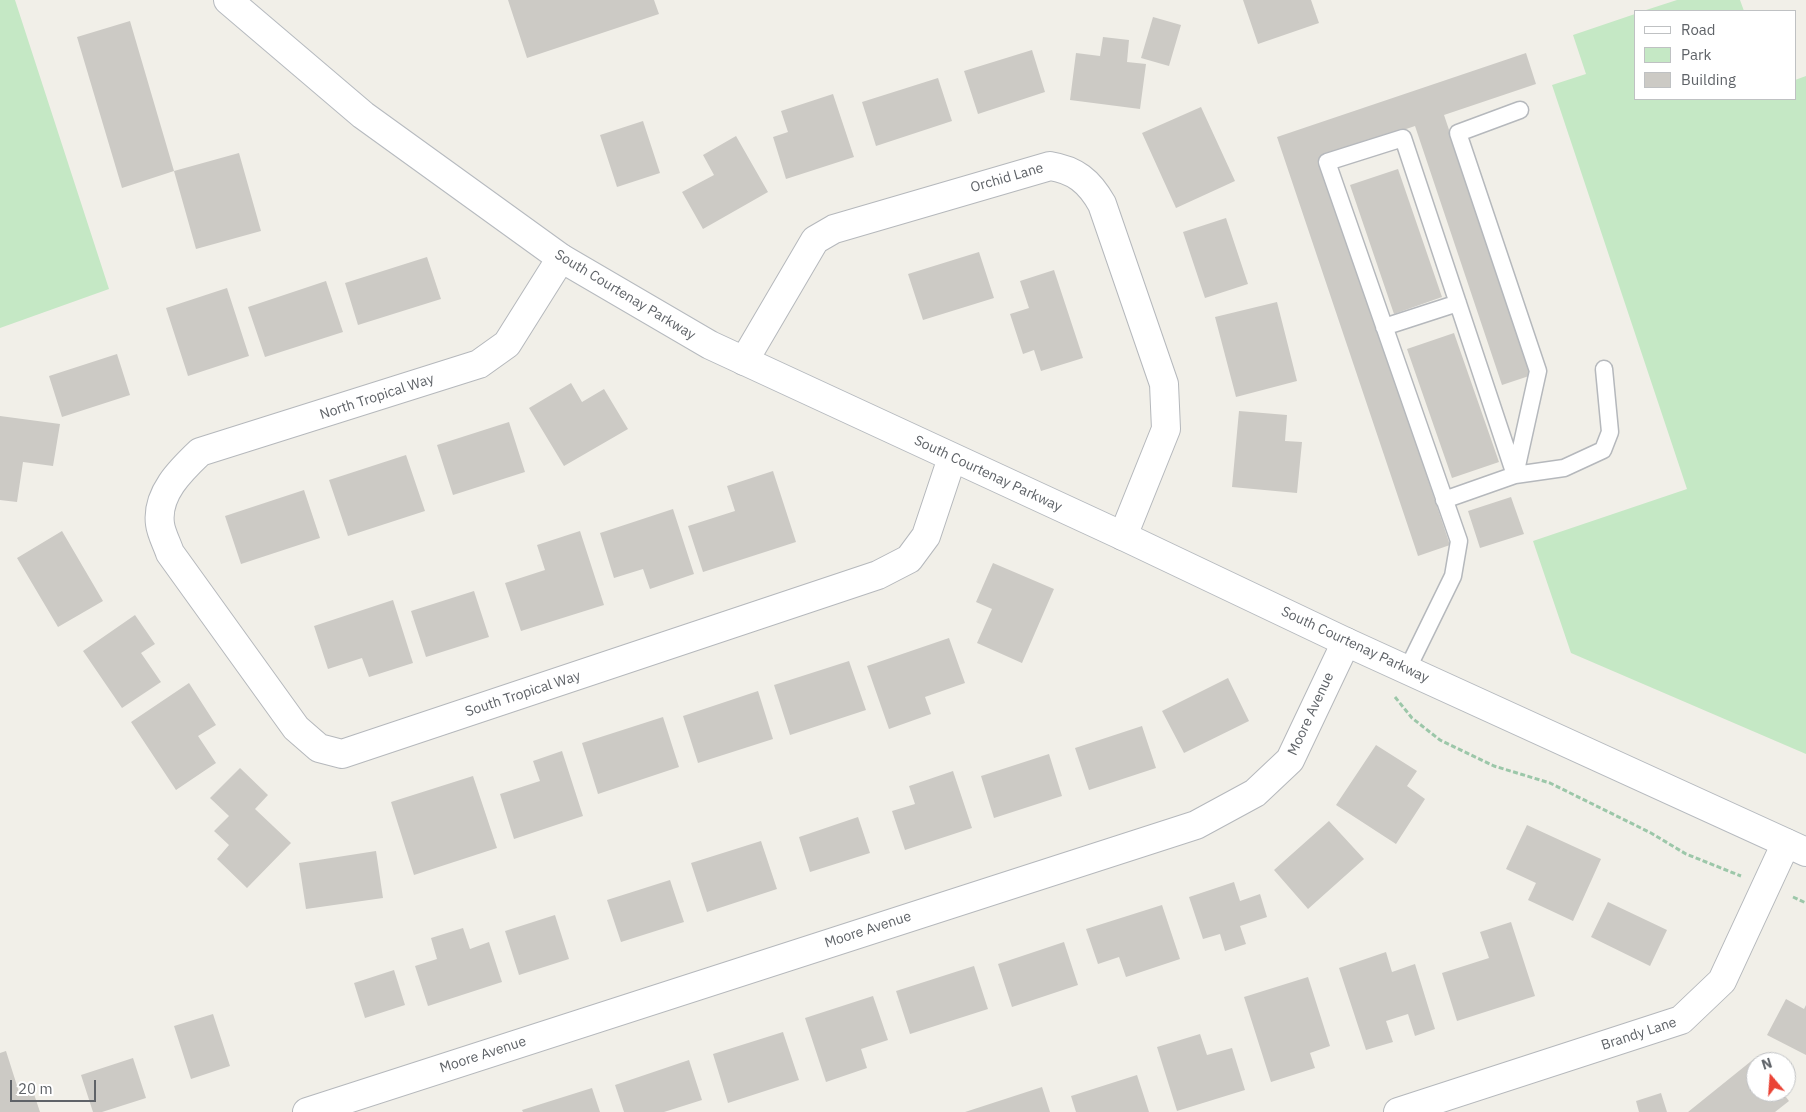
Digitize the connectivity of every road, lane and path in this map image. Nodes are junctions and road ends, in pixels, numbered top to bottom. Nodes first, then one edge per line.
1 (228, 0) edge
2 (1520, 110) dead end
3 (561, 258) junction
4 (1458, 303) junction
5 (1384, 327) junction
6 (744, 361) junction
7 (1604, 369) dead end
8 (952, 458) junction
9 (1515, 475) junction
10 (164, 496) joint
11 (1444, 500) junction
12 (1123, 536) junction
13 (1346, 642) junction
14 (1407, 670) junction
15 (1796, 847) edge
16 (307, 1112) edge
17 (1398, 1112) edge

1 - 3 street, South Courtenay Parkway
2 - 9 lane
3 - 6 street, South Courtenay Parkway
3 - 10 street, North Tropical Way
4 - 5 lane
4 - 5 lane
4 - 9 lane
5 - 11 lane
6 - 8 street, South Courtenay Parkway
6 - 12 street, Orchid Lane
7 - 9 lane
8 - 10 street, South Tropical Way
8 - 12 street, South Courtenay Parkway
9 - 11 lane
11 - 14 lane
12 - 13 street, South Courtenay Parkway
13 - 14 street, South Courtenay Parkway
13 - 16 street, Moore Avenue
14 - 15 street, South Courtenay Parkway
15 - 17 street, Brandy Lane

